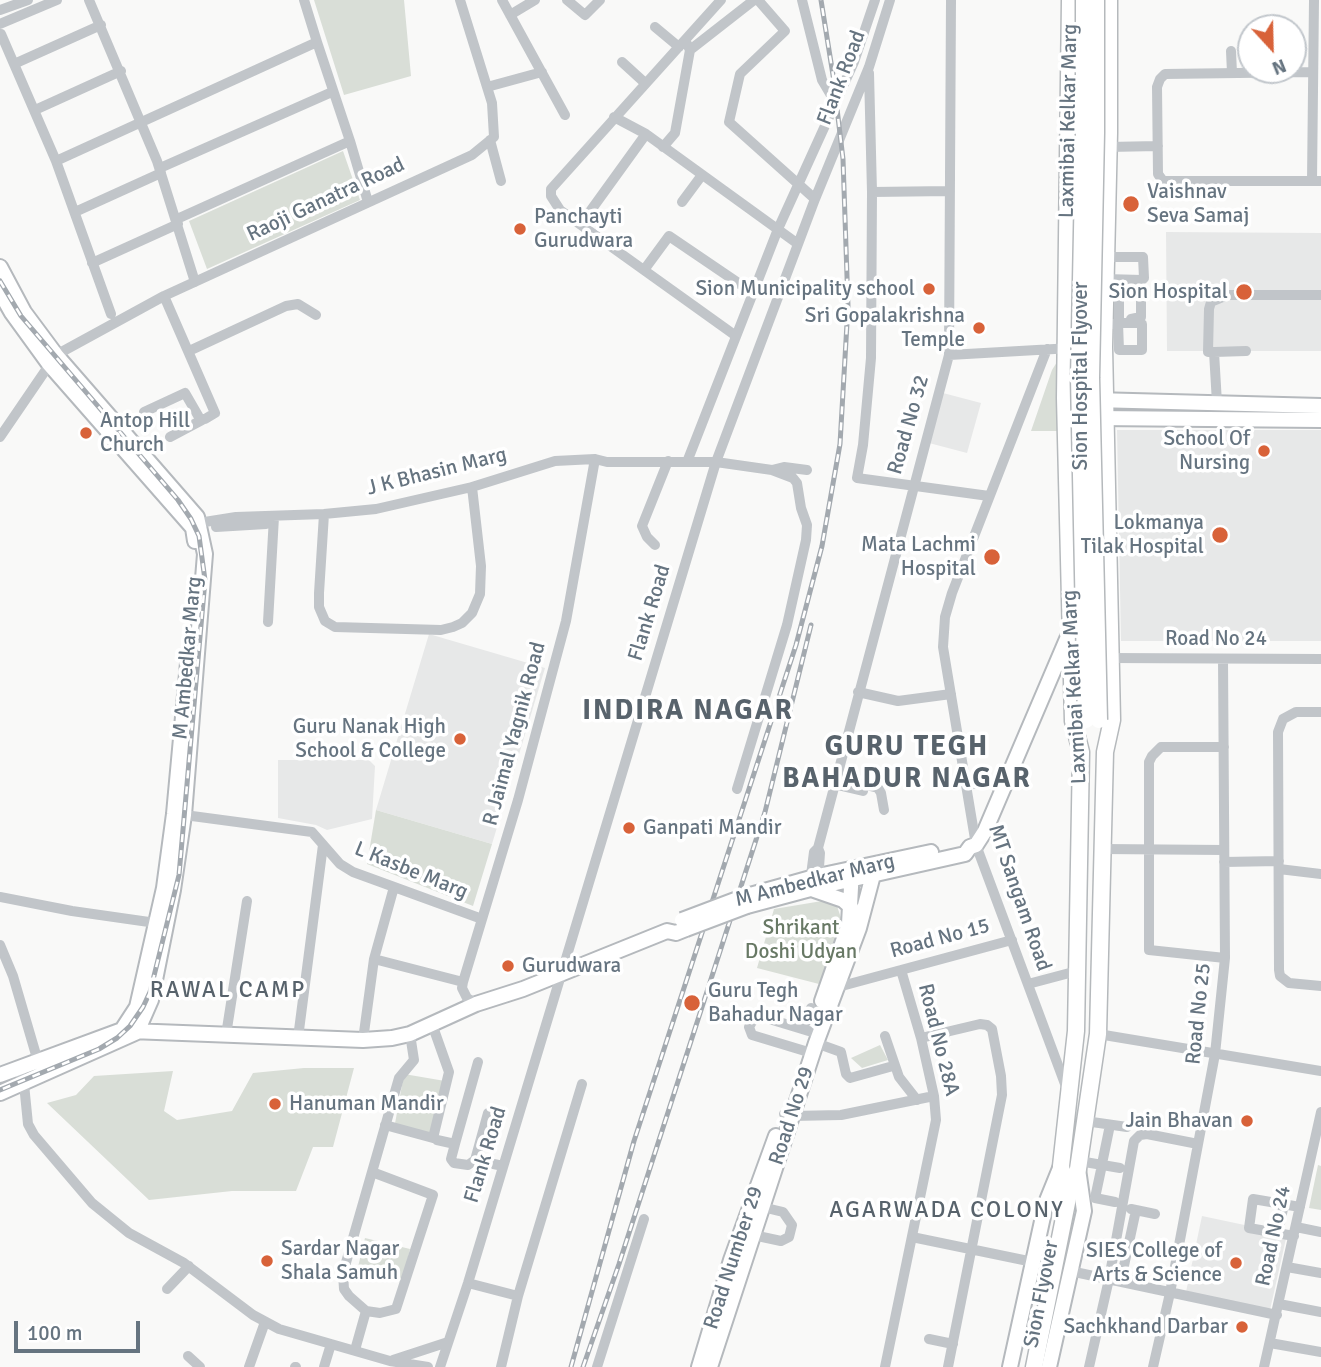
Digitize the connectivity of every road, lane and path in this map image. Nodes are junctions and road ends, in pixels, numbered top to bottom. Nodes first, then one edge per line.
1 (28, 0) edge
2 (57, 0) edge
3 (89, 0) edge
4 (304, 0) edge
5 (460, 0) edge
6 (502, 0) edge
7 (535, 0) edge
8 (567, 0) edge
9 (600, 0) edge
10 (721, 0) edge
11 (756, 0) edge
12 (802, 0) edge
13 (875, 0) edge
14 (890, 0) edge
15 (951, 0) edge
16 (1070, 0) edge
17 (1084, 0) edge
18 (1096, 0) edge
19 (1108, 0) edge
20 (1314, 0) edge
21 (0, 10) edge
22 (510, 15) junction
23 (101, 25) junction
24 (655, 27) dead end
25 (0, 29) edge
26 (317, 42) junction
27 (685, 46) junction
28 (1231, 51) dead end
29 (622, 62) dead end
30 (14, 64) junction
31 (869, 67) junction
32 (121, 71) junction
33 (542, 72) junction
34 (1231, 72) junction
35 (1311, 72) junction
36 (645, 83) junction
37 (487, 87) junction
38 (332, 92) junction
39 (835, 102) junction
40 (35, 110) junction
41 (565, 115) dead end
42 (614, 117) junction
43 (142, 122) junction
44 (646, 134) junction
45 (491, 140) junction
46 (350, 141) junction
47 (1158, 146) junction
48 (663, 147) junction
49 (1108, 147) junction
50 (56, 161) junction
51 (161, 171) junction
52 (702, 175) junction
53 (501, 181) dead end
54 (1316, 181) edge
55 (798, 185) junction
56 (950, 191) junction
57 (872, 192) junction
58 (815, 199) junction
59 (368, 202) junction
60 (682, 202) dead end
61 (75, 212) junction
62 (178, 222) junction
63 (581, 225) junction
64 (778, 229) junction
65 (798, 244) junction
66 (1113, 257) junction
67 (92, 263) junction
68 (0, 267) edge
69 (644, 270) junction
70 (195, 282) junction
71 (1112, 285) junction
72 (0, 292) edge
73 (753, 293) junction
74 (1321, 295) edge
75 (164, 296) junction
76 (111, 314) dead end
77 (316, 314) dead end
78 (1111, 321) junction
79 (736, 336) junction
80 (1104, 346) junction
81 (1066, 348) junction
82 (1047, 349) junction
83 (189, 351) junction
84 (1246, 351) dead end
85 (1214, 352) junction
86 (948, 355) junction
87 (53, 359) junction
88 (1065, 398) junction
89 (1104, 400) junction
90 (1217, 403) junction
91 (1321, 406) edge
92 (144, 412) dead end
93 (1066, 418) junction
94 (1105, 418) junction
95 (202, 420) junction
96 (1321, 420) edge
97 (0, 437) edge
98 (170, 437) dead end
99 (668, 461) junction
100 (687, 462) junction
101 (716, 462) junction
102 (594, 463) junction
103 (772, 470) junction
104 (807, 470) dead end
105 (912, 485) junction
106 (473, 490) junction
107 (989, 496) junction
108 (325, 518) junction
109 (275, 520) junction
110 (196, 526) junction
111 (655, 545) dead end
112 (268, 622) dead end
113 (1070, 630) junction
114 (1111, 658) junction
115 (1223, 659) junction
116 (1321, 659) edge
117 (858, 692) junction
118 (951, 694) junction
119 (1321, 712) edge
120 (1093, 720) junction
121 (1224, 747) junction
122 (1081, 752) junction
123 (1105, 752) junction
124 (835, 778) junction
125 (1006, 783) junction
126 (967, 784) junction
127 (864, 786) dead end
128 (737, 789) dead end
129 (884, 810) dead end
130 (179, 814) junction
131 (323, 845) junction
132 (973, 846) junction
133 (1103, 849) junction
134 (1150, 850) junction
135 (1224, 856) junction
136 (1321, 861) edge
137 (1279, 865) junction
138 (873, 870) junction
139 (852, 874) junction
140 (1321, 874) edge
141 (814, 883) junction
142 (394, 887) junction
143 (0, 897) edge
144 (247, 901) dead end
145 (851, 907) junction
146 (482, 919) junction
147 (161, 923) junction
148 (1012, 940) junction
149 (0, 945) edge
150 (1225, 957) junction
151 (374, 958) junction
152 (901, 970) junction
153 (1077, 971) junction
154 (562, 972) junction
155 (463, 982) junction
156 (1028, 984) junction
157 (833, 986) junction
158 (1321, 986) edge
159 (476, 1004) junction
160 (754, 1008) dead end
161 (811, 1009) dead end
162 (432, 1024) junction
163 (130, 1031) junction
164 (410, 1034) junction
165 (811, 1034) junction
166 (1098, 1034) junction
167 (226, 1035) junction
168 (885, 1036) dead end
169 (299, 1038) junction
170 (921, 1038) junction
171 (363, 1040) junction
172 (1215, 1054) junction
173 (38, 1060) junction
174 (478, 1062) dead end
175 (893, 1066) junction
176 (19, 1068) junction
177 (1321, 1071) edge
178 (0, 1075) edge
179 (42, 1076) junction
180 (24, 1084) junction
181 (582, 1084) dead end
182 (0, 1093) edge
183 (1069, 1095) junction
184 (934, 1096) junction
185 (917, 1100) junction
186 (1321, 1112) edge
187 (488, 1113) dead end
188 (788, 1115) junction
189 (1085, 1121) junction
190 (385, 1125) junction
191 (1110, 1125) junction
192 (1127, 1127) dead end
193 (437, 1140) dead end
194 (455, 1144) junction
195 (1198, 1144) junction
196 (475, 1160) junction
197 (1102, 1162) junction
198 (503, 1166) junction
199 (1119, 1166) dead end
200 (1073, 1170) junction
201 (372, 1172) junction
202 (1096, 1190) junction
203 (1284, 1204) junction
204 (757, 1205) junction
205 (1118, 1205) junction
206 (1300, 1207) junction
207 (1136, 1210) junction
208 (1155, 1214) dead end
209 (644, 1219) dead end
210 (1295, 1231) junction
211 (1321, 1232) edge
212 (1278, 1233) junction
213 (753, 1235) junction
214 (1117, 1236) junction
215 (912, 1237) junction
216 (1130, 1239) junction
217 (973, 1250) junction
218 (1033, 1262) junction
219 (189, 1266) junction
220 (1287, 1267) junction
221 (1070, 1270) junction
222 (1145, 1273) dead end
223 (1321, 1273) edge
224 (1109, 1279) junction
225 (468, 1283) junction
226 (167, 1289) dead end
227 (1170, 1293) junction
228 (518, 1296) junction
229 (1278, 1309) junction
230 (366, 1311) junction
231 (1321, 1312) edge
232 (265, 1322) junction
233 (929, 1339) dead end
234 (448, 1342) junction
235 (950, 1343) junction
236 (1270, 1343) junction
237 (331, 1344) junction
238 (424, 1349) junction
239 (355, 1350) junction
240 (1321, 1352) edge
241 (188, 1356) dead end
242 (389, 1364) edge
243 (200, 1367) edge
244 (249, 1367) edge
245 (324, 1367) edge
246 (430, 1367) edge
247 (440, 1367) edge
248 (501, 1367) edge
249 (597, 1367) edge
250 (699, 1367) edge
251 (710, 1367) edge
252 (885, 1367) edge
253 (942, 1367) edge
254 (948, 1367) edge
255 (1010, 1367) edge
256 (1028, 1367) edge
257 (1034, 1367) edge
258 (1049, 1367) edge
259 (1089, 1367) edge
260 (1153, 1367) edge
261 (1264, 1367) edge

1 - 21 street
2 - 25 street
3 - 23 street
4 - 26 street
5 - 37 street
6 - 22 street
7 - 22 street
8 - 9 street
10 - 27 street
11 - 27 street
11 - 55 street
12 - 39 street
13 - 39 street
14 - 31 street, Flank Road
15 - 56 street, Road No 32
16 - 81 highway, Laxmibai Kelkar Marg
17 - 120 highway, Sion Hospital Flyover, bridge
18 - 120 highway, Sion Hospital Flyover, bridge
19 - 49 highway, Laxmibai Kelkar Marg
20 - 35 street
22 - 33 street
23 - 30 street
23 - 32 street
24 - 27 street
25 - 30 street
26 - 38 street
26 - 43 street
27 - 36 street
27 - 48 street
28 - 34 street
29 - 36 street
30 - 40 street
31 - 57 street
31 - 58 street, Flank Road
32 - 40 street
32 - 43 street
33 - 37 street
33 - 41 street
34 - 35 street
34 - 47 street
35 - 54 street
36 - 42 street
37 - 45 street
38 - 46 street
38 - 51 street
39 - 55 street
40 - 50 street
42 - 44 street
42 - 63 street
43 - 50 street
43 - 51 street
44 - 48 street
44 - 63 street
45 - 53 street
45 - 59 street, Raoji Ganatra Road
46 - 59 street
46 - 62 street
47 - 49 street
47 - 54 street
48 - 52 street
49 - 66 highway, Laxmibai Kelkar Marg
50 - 61 street
51 - 61 street
51 - 62 street
52 - 60 street
52 - 64 street
55 - 58 street
55 - 64 street
56 - 57 street
56 - 86 street, Road No 32
57 - 105 street
58 - 65 street, Flank Road
59 - 70 street, Raoji Ganatra Road
61 - 67 street
62 - 67 street
62 - 70 street
63 - 69 street
64 - 65 street
64 - 73 street
65 - 101 street, Flank Road
66 - 71 highway, Laxmibai Kelkar Marg
66 - 71 street
67 - 76 street
68 - 87 main road
69 - 73 street
69 - 79 street
70 - 75 street, Raoji Ganatra Road
71 - 78 highway, Laxmibai Kelkar Marg
71 - 78 street
72 - 87 main road
73 - 79 street
74 - 85 street
75 - 83 street
75 - 87 street, Raoji Ganatra Road
77 - 83 street
78 - 80 highway, Laxmibai Kelkar Marg
79 - 100 street
80 - 81 street
80 - 89 highway, Laxmibai Kelkar Marg
81 - 82 street
81 - 88 highway, Laxmibai Kelkar Marg
82 - 86 street
82 - 107 street, MT Sangam Road
83 - 95 street
84 - 85 street
85 - 90 street
86 - 105 street, Road No 32
87 - 97 street
87 - 110 main road
88 - 89 main road
88 - 93 highway, Laxmibai Kelkar Marg
89 - 90 main road
89 - 94 highway, Laxmibai Kelkar Marg
90 - 91 main road
92 - 95 street
93 - 94 main road
93 - 113 highway, Laxmibai Kelkar Marg
94 - 96 main road
94 - 114 highway, Laxmibai Kelkar Marg
95 - 98 street
99 - 100 street, J K Bhasin Marg
99 - 102 street, J K Bhasin Marg
99 - 111 street
100 - 101 street, J K Bhasin Marg
101 - 103 street, J K Bhasin Marg
101 - 154 street, Flank Road
102 - 106 street, J K Bhasin Marg
102 - 146 street, R Jaimal Yagnik Road
103 - 104 street, J K Bhasin Marg
103 - 128 street
105 - 107 street
105 - 117 street, Road No 32
106 - 108 street, J K Bhasin Marg
106 - 108 street
107 - 118 street, MT Sangam Road
108 - 109 street, J K Bhasin Marg
109 - 110 street, J K Bhasin Marg
109 - 112 street
110 - 130 main road, M Ambedkar Marg
113 - 122 highway, Laxmibai Kelkar Marg
113 - 125 main road
114 - 115 street, Road No 24
114 - 123 highway, Laxmibai Kelkar Marg
115 - 116 street, Road No 24
115 - 121 street, Road No 25
117 - 118 street
117 - 124 street, Road No 32
118 - 126 street, MT Sangam Road
119 - 137 street
120 - 122 highway, Sion Hospital Flyover
120 - 123 highway, Sion Hospital Flyover
121 - 134 street
121 - 135 street, Road No 25
122 - 153 highway, Laxmibai Kelkar Marg
123 - 133 highway, Laxmibai Kelkar Marg
124 - 127 street
124 - 129 street
124 - 141 street, Road No 32
125 - 126 street
125 - 132 main road
126 - 132 street, MT Sangam Road
130 - 131 street, L Kasbe Marg
130 - 147 main road, M Ambedkar Marg
131 - 142 street, L Kasbe Marg
131 - 169 street
132 - 138 main road, M Ambedkar Marg
132 - 148 street, MT Sangam Road
133 - 134 street
133 - 166 highway, Laxmibai Kelkar Marg
134 - 135 street
134 - 150 street
135 - 137 street
135 - 150 street, Road No 25
136 - 140 street
137 - 140 street
137 - 158 street
138 - 139 main road, M Ambedkar Marg
138 - 157 main road
139 - 141 main road, M Ambedkar Marg
139 - 145 main road, Road Number 29
141 - 145 main road
141 - 154 main road, M Ambedkar Marg, bridge
142 - 146 street, L Kasbe Marg
142 - 151 street
143 - 147 street
144 - 167 street
145 - 157 main road, Road Number 29
146 - 155 street, R Jaimal Yagnik Road
147 - 163 main road, M Ambedkar Marg
148 - 152 street, Road No 15
148 - 156 street, MT Sangam Road
149 - 173 street
150 - 172 street, Road No 25
151 - 155 street
151 - 171 street
152 - 157 street, Road No 15
152 - 170 street, Road No 28A
153 - 156 street
153 - 183 highway, Laxmibai Kelkar Marg
154 - 159 main road, M Ambedkar Marg
154 - 198 street, Flank Road
155 - 159 street
156 - 183 street, MT Sangam Road
157 - 165 main road, Road Number 29
159 - 162 main road, M Ambedkar Marg
160 - 165 street
161 - 165 street
162 - 164 main road, M Ambedkar Marg
162 - 190 street
163 - 167 main road, M Ambedkar Marg
163 - 173 main road, M Ambedkar Marg
163 - 179 main road
164 - 171 main road, M Ambedkar Marg
164 - 190 street
165 - 165 street
165 - 175 street
165 - 188 main road, Road Number 29
166 - 172 street
166 - 189 highway, Laxmibai Kelkar Marg
167 - 169 main road, M Ambedkar Marg
168 - 175 street
169 - 171 main road, M Ambedkar Marg
170 - 184 street, Road No 28A
170 - 217 street
172 - 177 street
172 - 195 street, Road No 25
173 - 176 main road, M Ambedkar Marg
173 - 179 street
174 - 194 street
175 - 185 street
176 - 178 main road, M Ambedkar Marg
176 - 180 street
179 - 180 main road
180 - 182 main road
180 - 219 street
181 - 228 street
183 - 200 highway, Laxmibai Kelkar Marg
184 - 185 street
184 - 215 street, Road No 28A
185 - 188 street
186 - 206 street, Road No 24
187 - 196 street
188 - 204 main road, Road Number 29
189 - 191 street
189 - 200 highway, Laxmibai Kelkar Marg
190 - 201 street
191 - 192 street
191 - 197 street
193 - 194 street
194 - 196 street
195 - 205 street
195 - 227 street, Road No 25
196 - 198 street
197 - 199 street
197 - 200 street
197 - 202 street
198 - 225 street, Flank Road
200 - 202 street
200 - 218 main road, Laxmibai Kelkar Marg
200 - 221 main road, Laxmibai Kelkar Marg
200 - 256 highway, Sion Flyover
200 - 257 highway, Sion Flyover
201 - 230 street
201 - 230 street
202 - 205 street
203 - 206 street
203 - 212 street
203 - 212 street
204 - 213 main road
204 - 213 street
204 - 250 main road, Road Number 29
205 - 207 street
205 - 214 street
206 - 210 street, Road No 24
207 - 208 street
207 - 216 street
209 - 249 street
210 - 211 street
210 - 212 street
210 - 220 street, Road No 24
213 - 251 main road
214 - 216 street
214 - 224 street
215 - 217 street
215 - 252 street, Road No 28A
216 - 222 street
217 - 218 street
217 - 235 street
218 - 255 main road, Laxmibai Kelkar Marg
219 - 226 street
219 - 232 street
220 - 223 street
220 - 229 street, Road No 24
221 - 224 street
221 - 258 main road, Laxmibai Kelkar Marg
224 - 227 street
224 - 259 street
225 - 228 street
225 - 234 street, Flank Road
227 - 229 street
227 - 260 street, Road No 25
228 - 248 street
229 - 231 street
229 - 236 street, Road No 24
230 - 239 street
232 - 237 street
232 - 244 street
233 - 235 street
234 - 238 street
234 - 247 street, Flank Road
235 - 253 street
235 - 254 street
236 - 240 street
236 - 261 street, Road No 24
237 - 239 street
237 - 245 street
238 - 242 street
238 - 246 street
239 - 242 street
241 - 243 street
242 - 246 street

